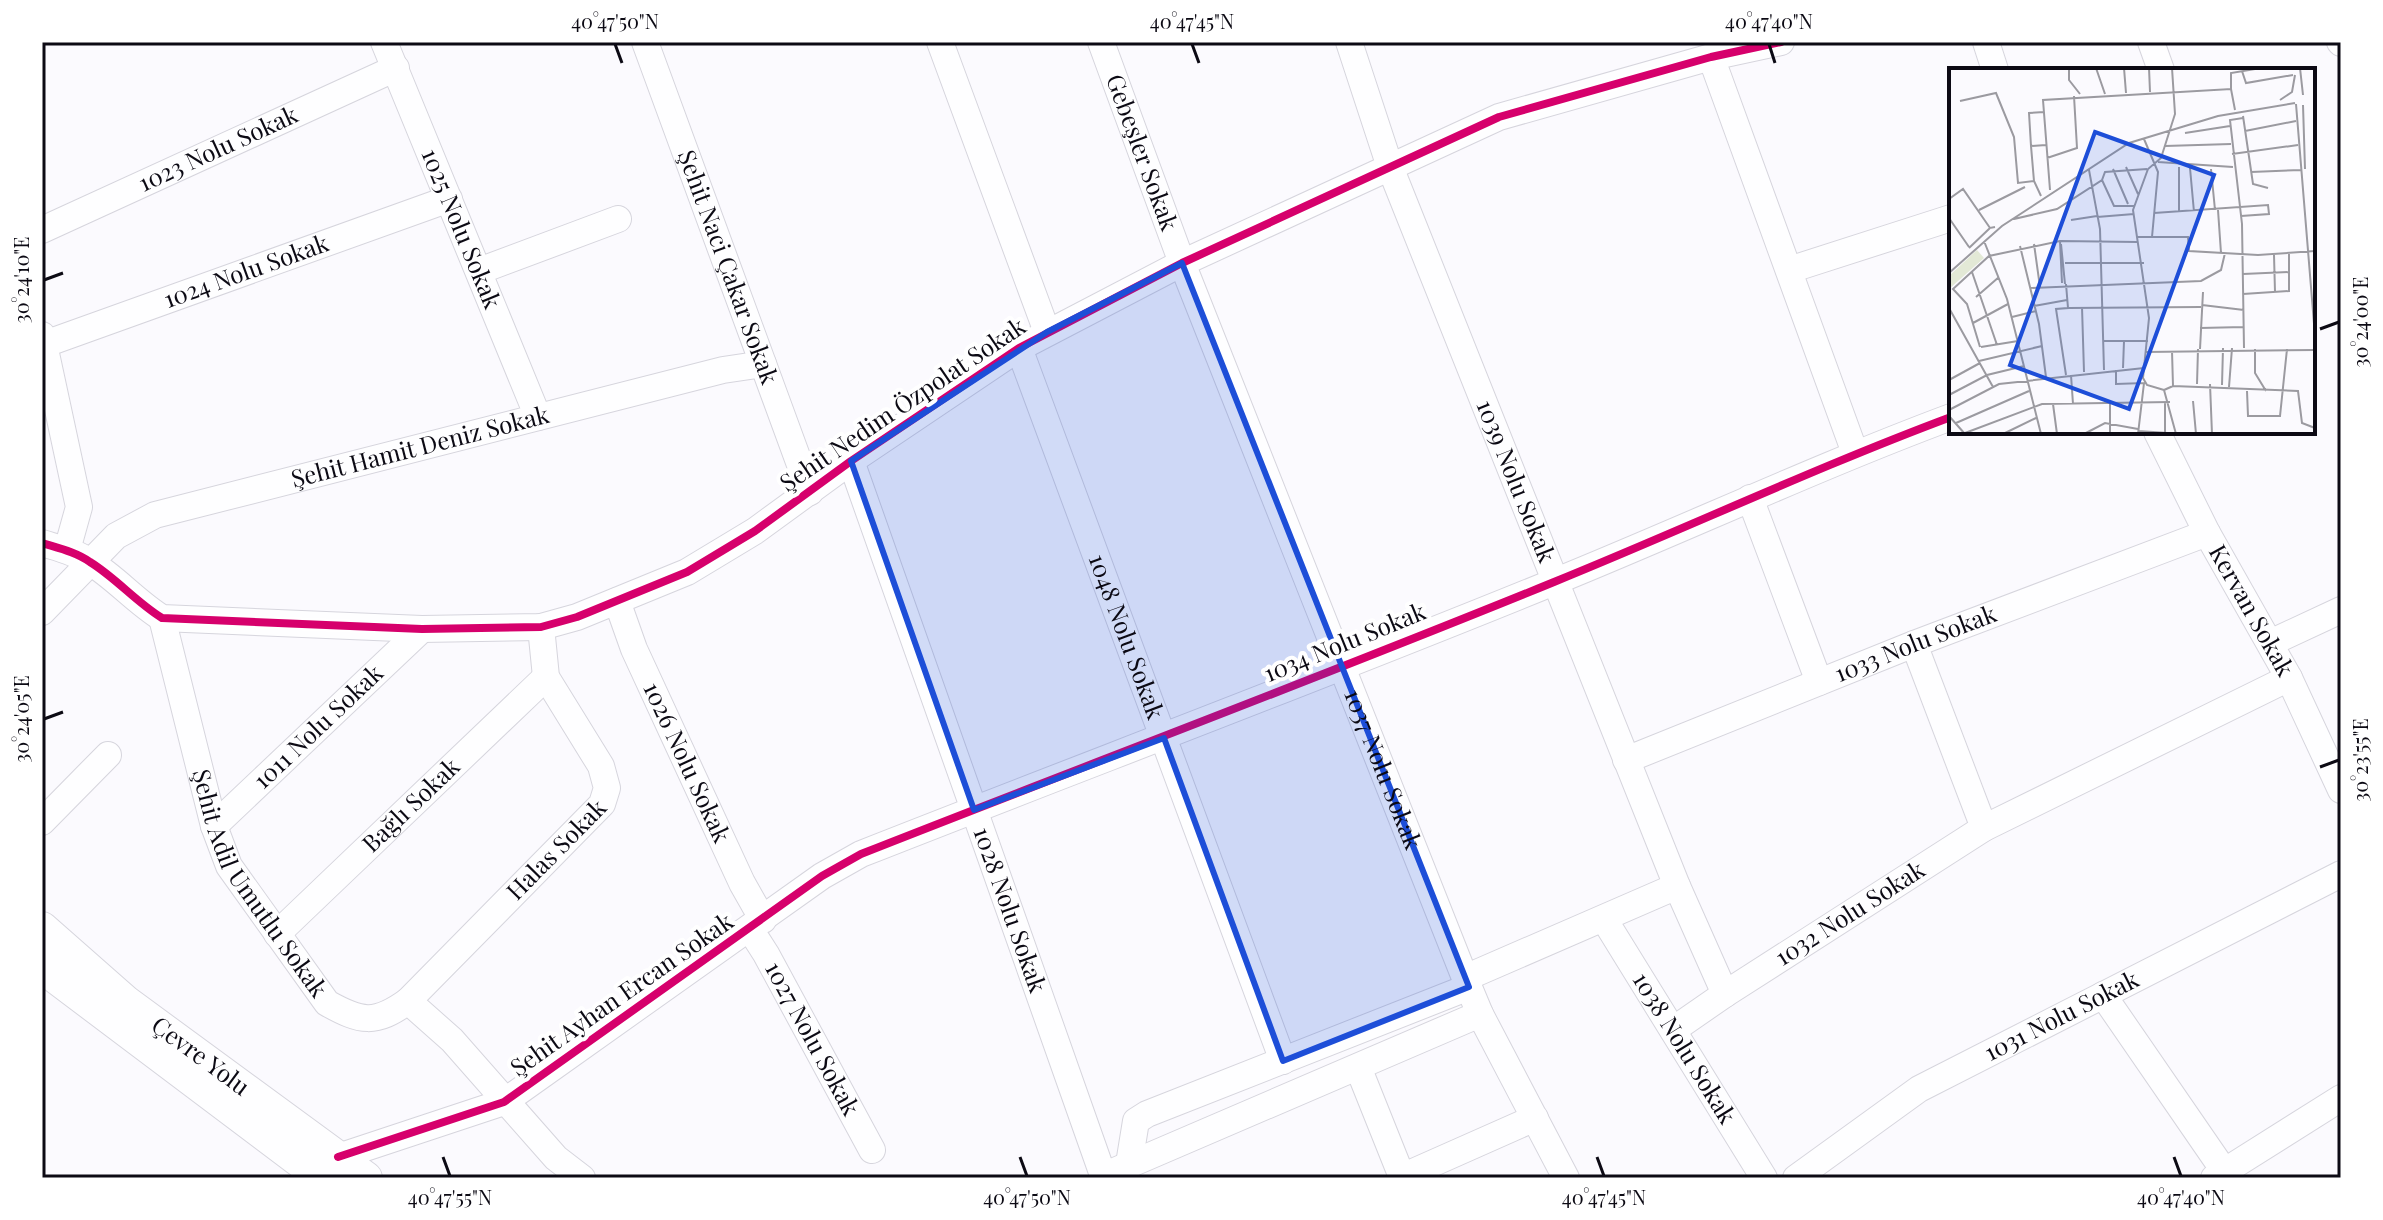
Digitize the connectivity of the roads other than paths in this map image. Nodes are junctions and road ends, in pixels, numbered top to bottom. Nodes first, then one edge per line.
1 (384, 42) edge
2 (645, 42) edge
3 (940, 42) edge
4 (1101, 42) edge
5 (1349, 42) edge
6 (1781, 42) edge
7 (1986, 42) edge
8 (2151, 42) edge
9 (1711, 57) junction
10 (396, 68) junction
11 (1994, 68) edge
12 (2160, 68) edge
13 (1390, 167) junction
14 (449, 199) junction
15 (618, 219) dead end
16 (1949, 219) edge
17 (42, 230) edge
18 (1182, 263) junction
19 (1789, 270) junction
20 (479, 271) junction
21 (1047, 332) junction
22 (43, 340) edge
23 (1019, 348) junction
24 (763, 364) junction
25 (538, 417) junction
26 (1949, 418) edge
27 (2158, 434) edge
28 (1855, 453) junction
29 (851, 461) junction
30 (810, 492) junction
31 (1750, 498) junction
32 (2207, 533) junction
33 (55, 546) edge
34 (91, 562) junction
35 (1555, 582) junction
36 (617, 601) junction
37 (2341, 610) edge
38 (42, 612) edge
39 (162, 618) junction
40 (541, 627) junction
41 (422, 629) junction
42 (2270, 643) junction
43 (1914, 644) junction
44 (1342, 666) junction
45 (546, 677) junction
46 (2289, 678) junction
47 (1819, 682) junction
48 (1164, 738) junction
49 (108, 755) dead end
50 (1626, 760) junction
51 (2341, 790) edge
52 (974, 810) junction
53 (42, 822) edge
54 (214, 826) junction
55 (1984, 828) junction
56 (2341, 874) edge
57 (1677, 886) junction
58 (1604, 919) junction
59 (756, 925) junction
60 (42, 928) edge
61 (277, 934) junction
62 (42, 967) edge
63 (1467, 982) junction
64 (1725, 994) junction
65 (2103, 995) junction
66 (408, 1001) junction
67 (1480, 1014) junction
68 (1673, 1030) junction
69 (1283, 1061) junction
70 (1358, 1067) junction
71 (2341, 1098) edge
72 (504, 1102) junction
73 (1535, 1118) junction
74 (872, 1150) dead end
75 (1129, 1164) junction
76 (330, 1168) edge
77 (1811, 1174) edge
78 (2223, 1176) edge
79 (1104, 1177) edge
80 (366, 1178) edge
81 (582, 1178) edge
82 (1566, 1178) edge
83 (1764, 1178) edge

1 - 10 street, 1025 Nolu Sokak
2 - 24 street, Şehit Naci Çakar Sokak
3 - 21 street
4 - 18 street, Gebeşler Sokak
5 - 13 street, 1039 Nolu Sokak
6 - 9 street, Şehit Nedim Özpolat Sokak
7 - 11 street
8 - 12 street
9 - 13 street, Şehit Nedim Özpolat Sokak
9 - 19 street
10 - 14 street, 1025 Nolu Sokak
10 - 17 street, 1023 Nolu Sokak
13 - 18 street, Şehit Nedim Özpolat Sokak
13 - 35 street, 1039 Nolu Sokak
14 - 20 street, 1025 Nolu Sokak
14 - 22 street, 1024 Nolu Sokak
15 - 20 street
16 - 19 street
18 - 21 street, Şehit Nedim Özpolat Sokak
18 - 44 street, 1037 Nolu Sokak
19 - 28 street
20 - 25 street, 1025 Nolu Sokak
21 - 23 street, Şehit Nedim Özpolat Sokak
22 - 33 street
23 - 29 street, Şehit Nedim Özpolat Sokak
23 - 48 street, 1048 Nolu Sokak
24 - 25 street, Şehit Hamit Deniz Sokak
24 - 30 street, Şehit Naci Çakar Sokak
25 - 34 street, Şehit Hamit Deniz Sokak
26 - 28 street, 1034 Nolu Sokak
27 - 32 street, Kervan Sokak
28 - 31 street, 1034 Nolu Sokak
29 - 30 street, Şehit Nedim Özpolat Sokak
29 - 52 street, 1028 Nolu Sokak
30 - 36 street, Şehit Nedim Özpolat Sokak
31 - 35 street, 1034 Nolu Sokak
31 - 47 street
32 - 42 street, Kervan Sokak
32 - 43 street, 1033 Nolu Sokak
33 - 34 street
34 - 38 street, Şehit Hamit Deniz Sokak
34 - 39 street
35 - 44 street, 1034 Nolu Sokak
35 - 50 street, 1039 Nolu Sokak
36 - 40 street, Şehit Nedim Özpolat Sokak
36 - 59 street, 1026 Nolu Sokak
37 - 42 street
39 - 41 street, Şehit Nedim Özpolat Sokak
39 - 54 street, Şehit Adil Umutlu Sokak
40 - 41 street, Şehit Nedim Özpolat Sokak
40 - 45 street, Halas Sokak
41 - 54 street, 1011 Nolu Sokak
42 - 46 street, Kervan Sokak
43 - 47 street, 1033 Nolu Sokak
43 - 55 street
44 - 48 street, 1034 Nolu Sokak
44 - 63 street, 1037 Nolu Sokak
45 - 61 street, Bağlı Sokak
45 - 66 street, Halas Sokak
46 - 51 street, Kervan Sokak
46 - 55 street, 1032 Nolu Sokak
47 - 50 street, 1033 Nolu Sokak
48 - 52 street, 1034 Nolu Sokak
48 - 69 street, 1048 Nolu Sokak
49 - 53 street
50 - 57 street, 1039 Nolu Sokak
52 - 59 street, 1034 Nolu Sokak
52 - 79 street, 1028 Nolu Sokak
54 - 61 street, Şehit Adil Umutlu Sokak
55 - 64 street, 1032 Nolu Sokak
56 - 65 street, 1031 Nolu Sokak
57 - 58 street
57 - 64 street
58 - 63 street
58 - 68 street, 1038 Nolu Sokak
59 - 72 street, Şehit Ayhan Ercan Sokak
59 - 74 street, 1027 Nolu Sokak
60 - 76 main road, Çevre Yolu
61 - 66 street, Şehit Adil Umutlu Sokak
62 - 76 main road, Çevre Yolu
63 - 67 street, 1037 Nolu Sokak
63 - 69 street
64 - 68 street, 1032 Nolu Sokak
65 - 77 street, 1031 Nolu Sokak
65 - 78 street
66 - 72 street
67 - 70 street
67 - 73 street, 1037 Nolu Sokak
68 - 83 street, 1038 Nolu Sokak
69 - 75 street
70 - 73 street
70 - 75 street
71 - 78 street
72 - 76 street, Şehit Ayhan Ercan Sokak
72 - 81 street
73 - 82 street, 1037 Nolu Sokak
75 - 79 street
76 - 80 main road, Çevre Yolu

